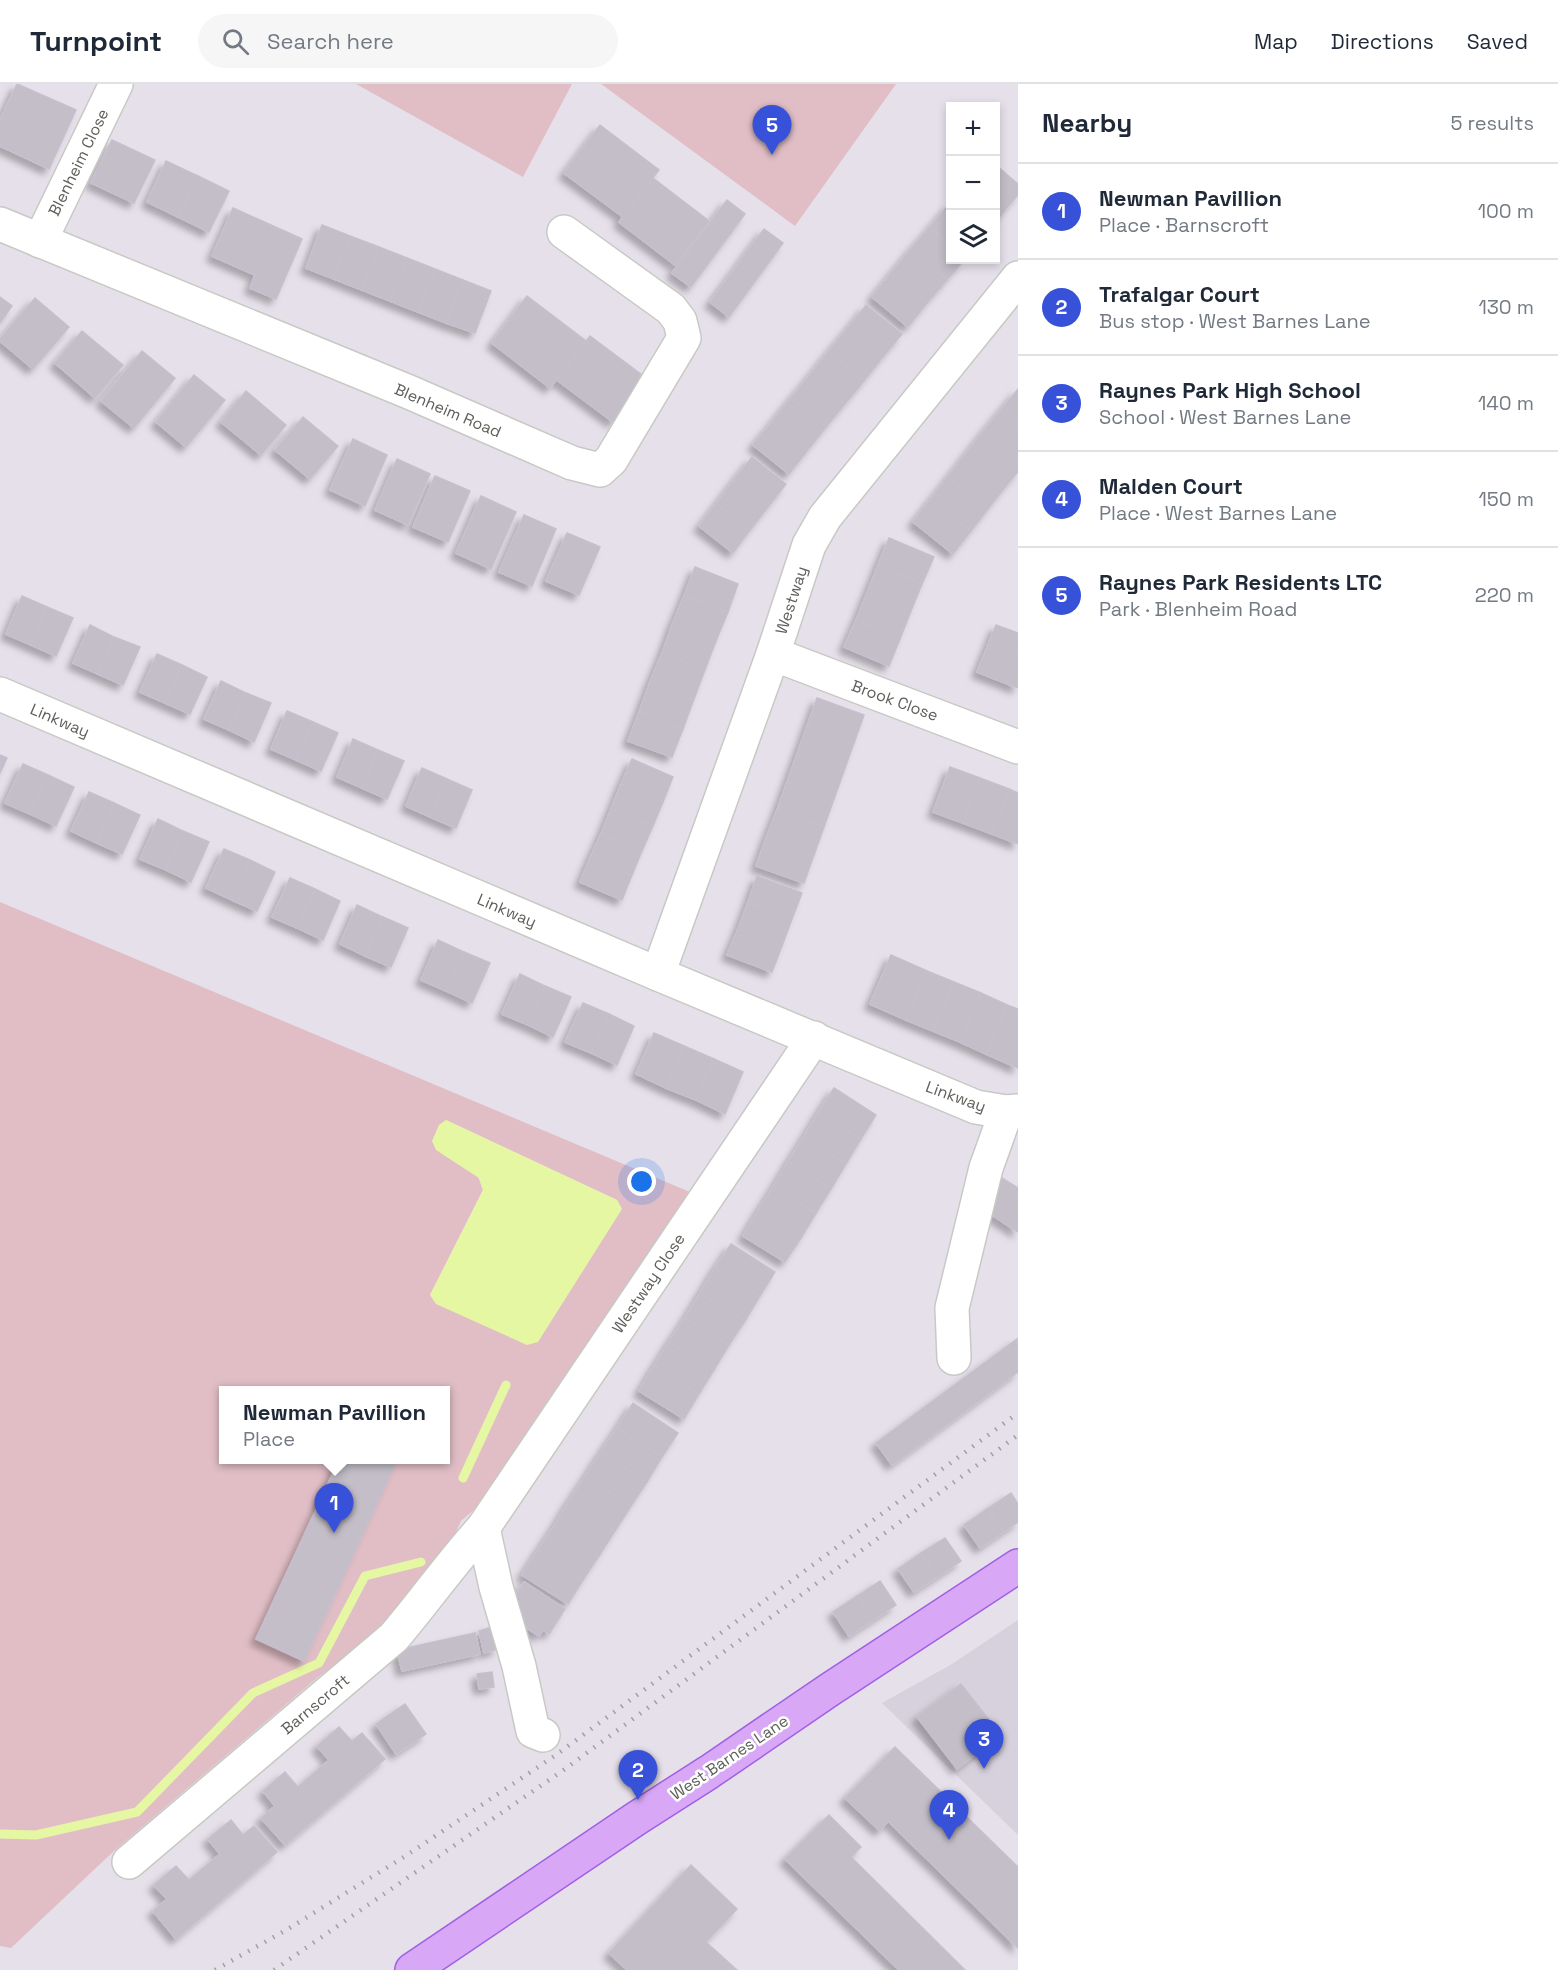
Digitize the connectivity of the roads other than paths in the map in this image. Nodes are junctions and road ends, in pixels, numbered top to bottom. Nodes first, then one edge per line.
1 (116, 84) edge
2 (0, 224) edge
3 (564, 232) dead end
4 (40, 241) junction
5 (1018, 278) edge
6 (772, 654) junction
7 (0, 694) edge
8 (1018, 747) edge
9 (658, 974) junction
10 (814, 1038) junction
11 (1012, 1112) edge
12 (954, 1358) dead end
13 (483, 1528) junction
14 (1018, 1566) edge
15 (543, 1735) dead end
16 (129, 1862) dead end
17 (412, 1970) edge

1 - 4 street, Blenheim Close
2 - 4 street, Blenheim Road
3 - 4 street, Blenheim Road
5 - 6 street, Westway
6 - 8 street, Brook Close
6 - 9 street, Westway
7 - 9 street, Linkway
9 - 10 street, Linkway
10 - 11 street, Linkway
10 - 13 street, Westway Close
11 - 12 street
13 - 15 street
13 - 16 street, Barnscroft
14 - 17 main road, West Barnes Lane

